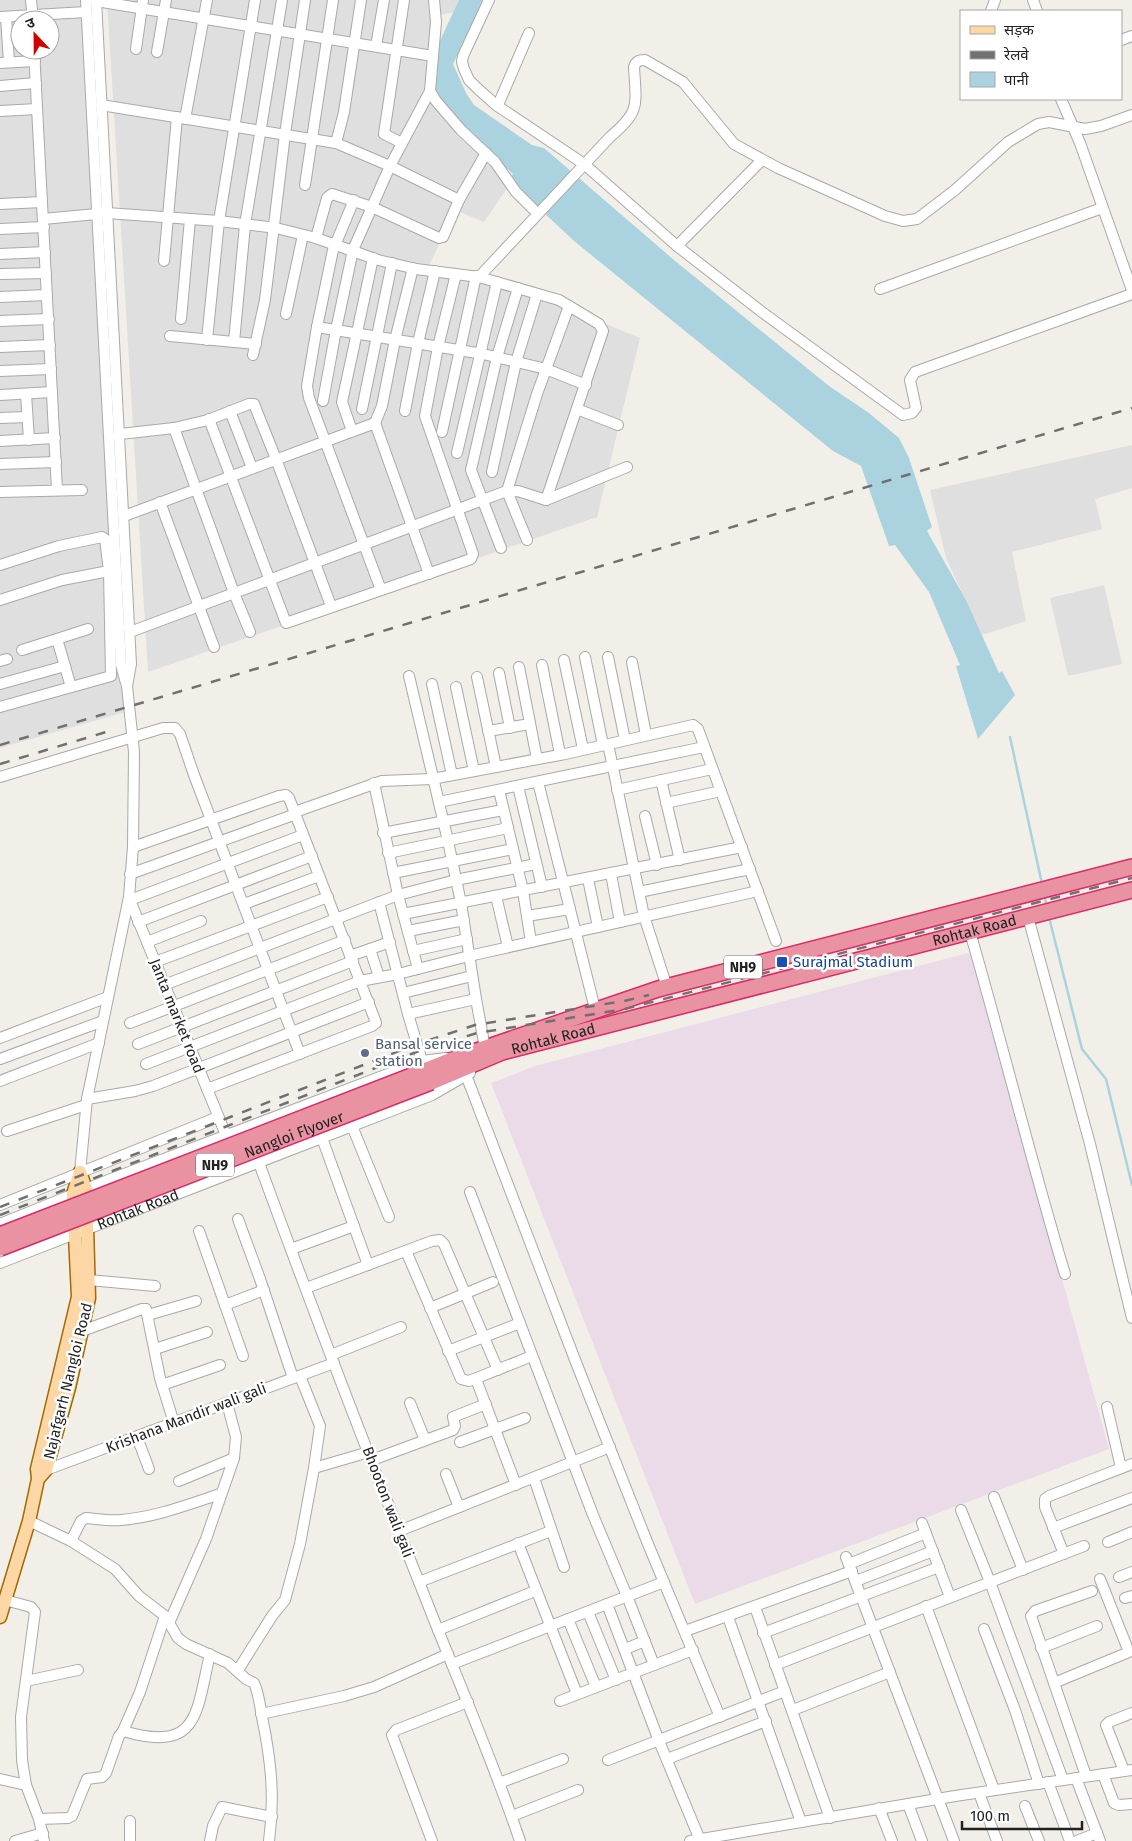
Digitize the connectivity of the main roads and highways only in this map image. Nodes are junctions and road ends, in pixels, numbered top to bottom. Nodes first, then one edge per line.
1 (1132, 867) edge
2 (1132, 890) edge
3 (502, 1052) joint
4 (462, 1056) joint
5 (426, 1071) junction
6 (0, 1235) edge
7 (0, 1248) edge
8 (40, 1473) junction
9 (4, 1594) edge
10 (0, 1617) edge

1 - 4 highway, Rohtak Road / NH9
2 - 3 highway, Rohtak Road / NH9
3 - 5 highway, Nangloi Flyover / NH9
4 - 5 highway, Nangloi Flyover / NH9
5 - 6 highway, Nangloi Flyover / NH9, bridge
5 - 7 highway, Nangloi Flyover / NH9, bridge
8 - 8 main road, Najafgarh Nangloi Road
8 - 9 main road
9 - 10 main road

